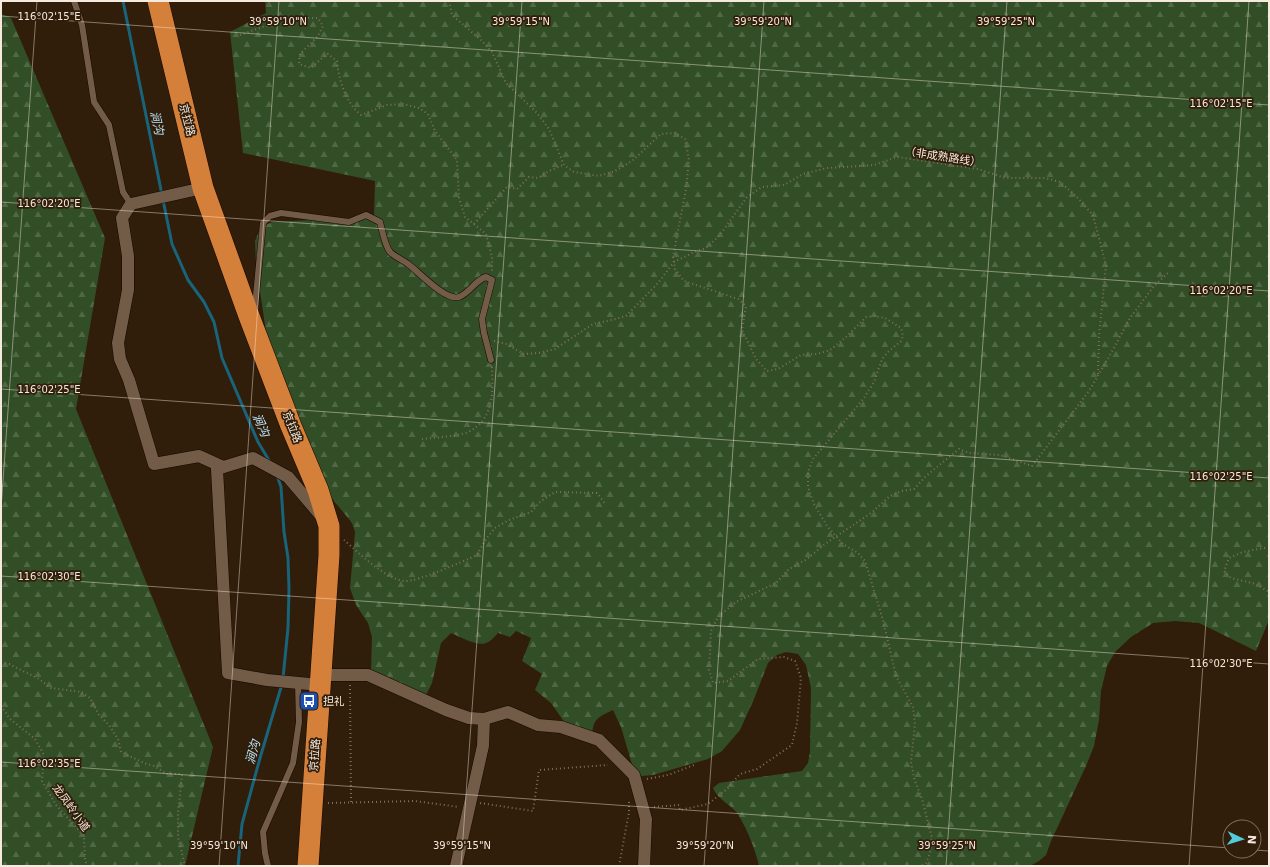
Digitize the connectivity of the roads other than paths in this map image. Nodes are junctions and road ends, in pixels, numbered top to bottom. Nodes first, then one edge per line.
1 (74, 1) edge
2 (158, 1) edge
3 (204, 188) junction
4 (131, 204) junction
5 (249, 316) junction
6 (491, 360) road end
7 (223, 467) junction
8 (329, 526) junction
9 (320, 680) junction
10 (298, 683) junction
11 (484, 719) junction
12 (268, 866) edge
13 (308, 866) edge
14 (456, 866) edge
15 (644, 866) edge

1 - 4 lane
2 - 3 highway, 京拉路
3 - 4 street
3 - 5 highway, 京拉路
4 - 7 street
5 - 6 lane
5 - 8 highway, 京拉路
7 - 8 street
7 - 10 street
8 - 9 highway, 京拉路
9 - 10 street
9 - 11 street
9 - 13 highway, 京拉路
10 - 12 lane
11 - 14 street
11 - 15 street

